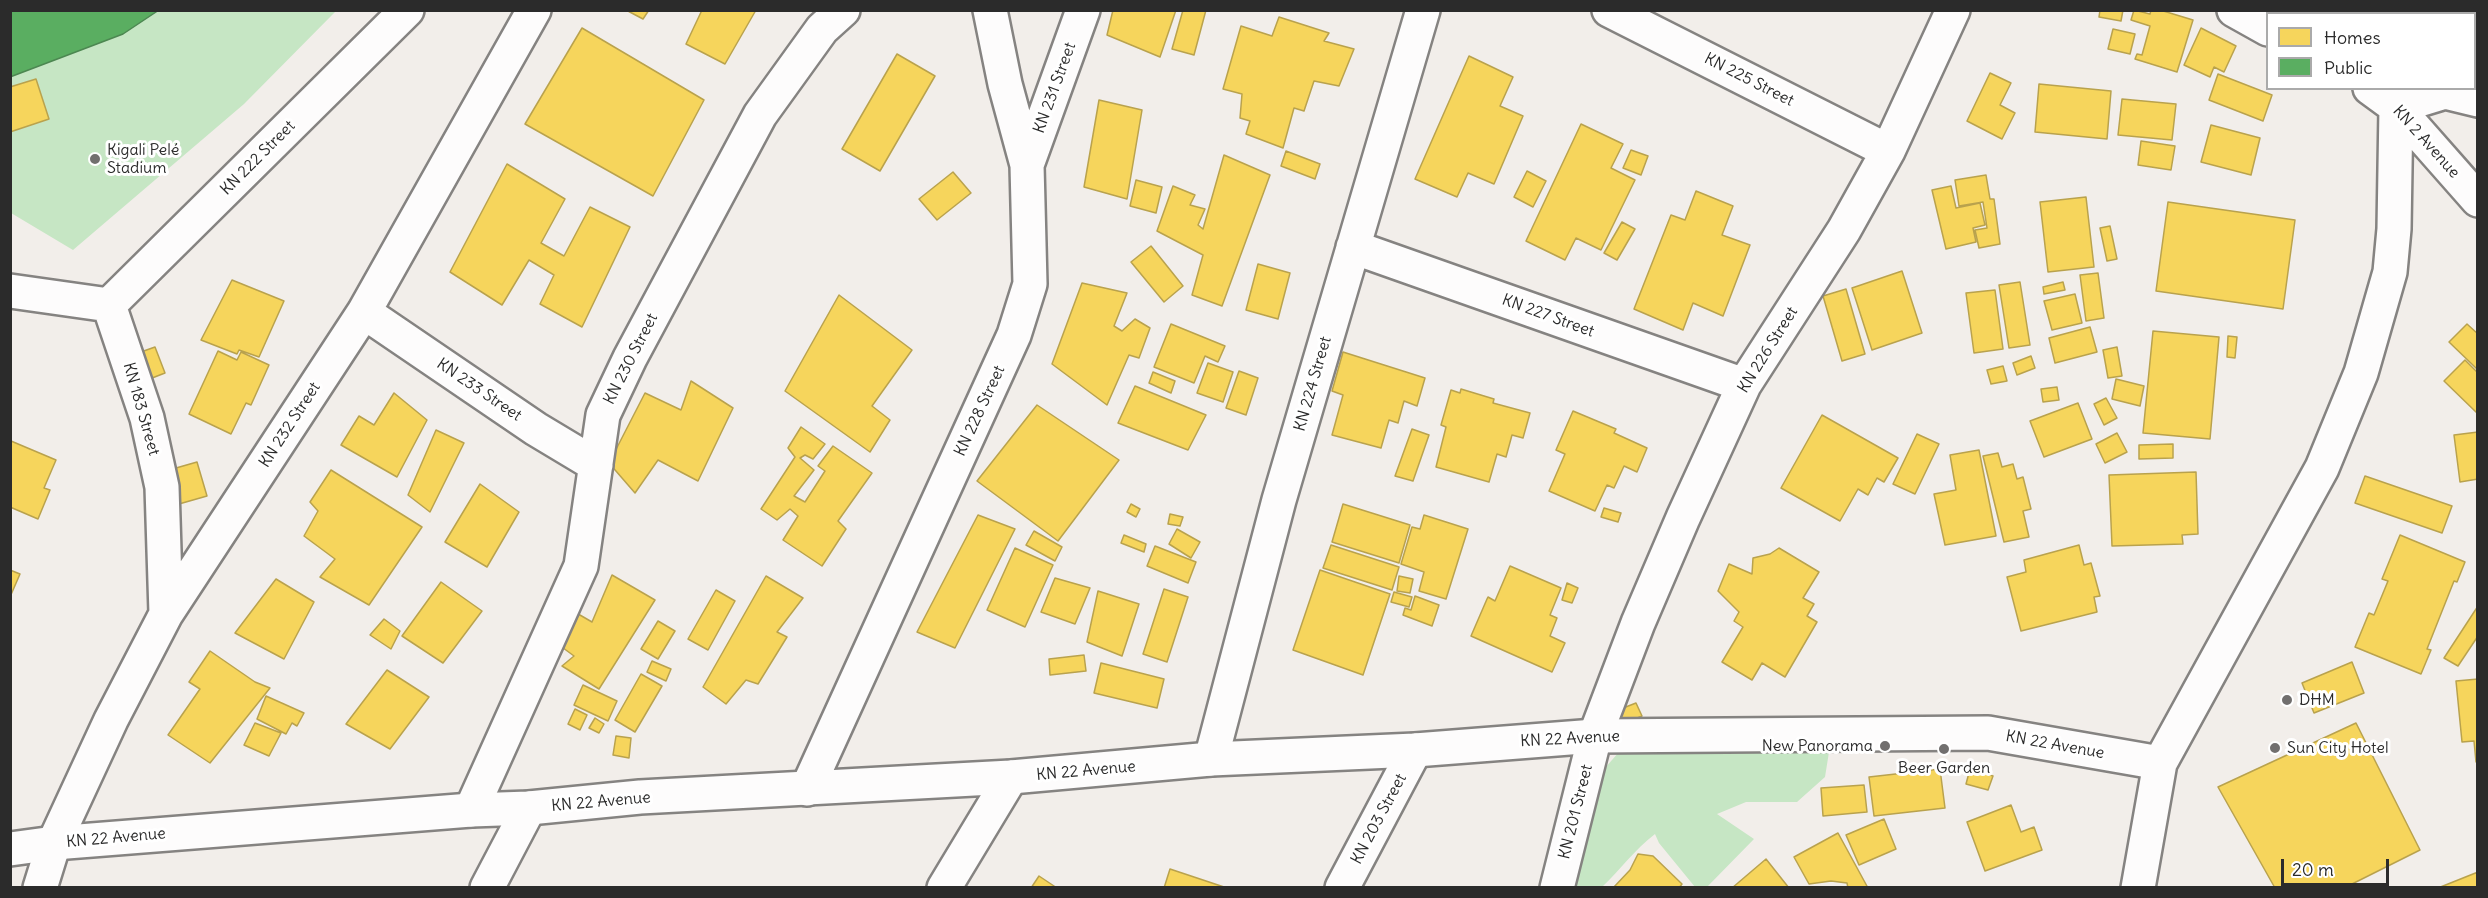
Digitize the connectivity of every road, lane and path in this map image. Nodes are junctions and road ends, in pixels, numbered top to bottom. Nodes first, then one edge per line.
1 (407, 10) edge
2 (534, 10) edge
3 (843, 10) edge
4 (990, 10) edge
5 (1083, 10) edge
6 (1423, 10) edge
7 (1609, 10) edge
8 (1953, 10) edge
9 (2234, 10) edge
10 (2266, 28) edge
11 (2373, 90) edge
12 (2478, 100) edge
13 (2396, 108) junction
14 (1888, 151) junction
15 (1027, 165) junction
16 (2478, 200) edge
17 (1353, 247) junction
18 (10, 291) edge
19 (109, 305) junction
20 (364, 312) junction
21 (1744, 385) junction
22 (596, 465) junction
23 (166, 614) junction
24 (1595, 735) junction
25 (1415, 750) junction
26 (1211, 759) junction
27 (2160, 764) junction
28 (1011, 777) junction
29 (807, 789) junction
30 (530, 808) junction
31 (471, 810) junction
32 (54, 843) junction
33 (10, 849) edge
34 (40, 888) edge
35 (487, 888) edge
36 (944, 888) edge
37 (1342, 888) edge
38 (1557, 888) edge
39 (2138, 888) edge

1 - 19 street, KN 222 Street
2 - 20 street, KN 232 Street
3 - 22 street, KN 230 Street
4 - 15 street, KN 228 Street
5 - 15 street, KN 231 Street
6 - 17 street, KN 224 Street
7 - 14 street, KN 225 Street
8 - 14 street, KN 226 Street
9 - 10 street
11 - 13 street, KN 2 Avenue
12 - 13 street
13 - 16 street, KN 2 Avenue
13 - 27 street
14 - 21 street, KN 226 Street
15 - 29 street, KN 228 Street
17 - 21 street, KN 227 Street
17 - 26 street, KN 224 Street
18 - 19 street
19 - 23 street, KN 183 Street
20 - 22 street, KN 233 Street
20 - 23 street, KN 232 Street
21 - 24 street, KN 226 Street
22 - 31 street, KN 230 Street
23 - 32 street, KN 232 Street
24 - 25 street, KN 22 Avenue
24 - 27 street, KN 22 Avenue
24 - 38 street, KN 201 Street
25 - 26 street, KN 22 Avenue
25 - 37 street, KN 203 Street
26 - 28 street, KN 22 Avenue
27 - 39 street
28 - 29 street, KN 22 Avenue
28 - 36 street
29 - 30 street, KN 22 Avenue
30 - 31 street, KN 22 Avenue
30 - 35 street
31 - 32 street, KN 22 Avenue
32 - 33 street, KN 22 Avenue
32 - 34 street, KN 232 Street

